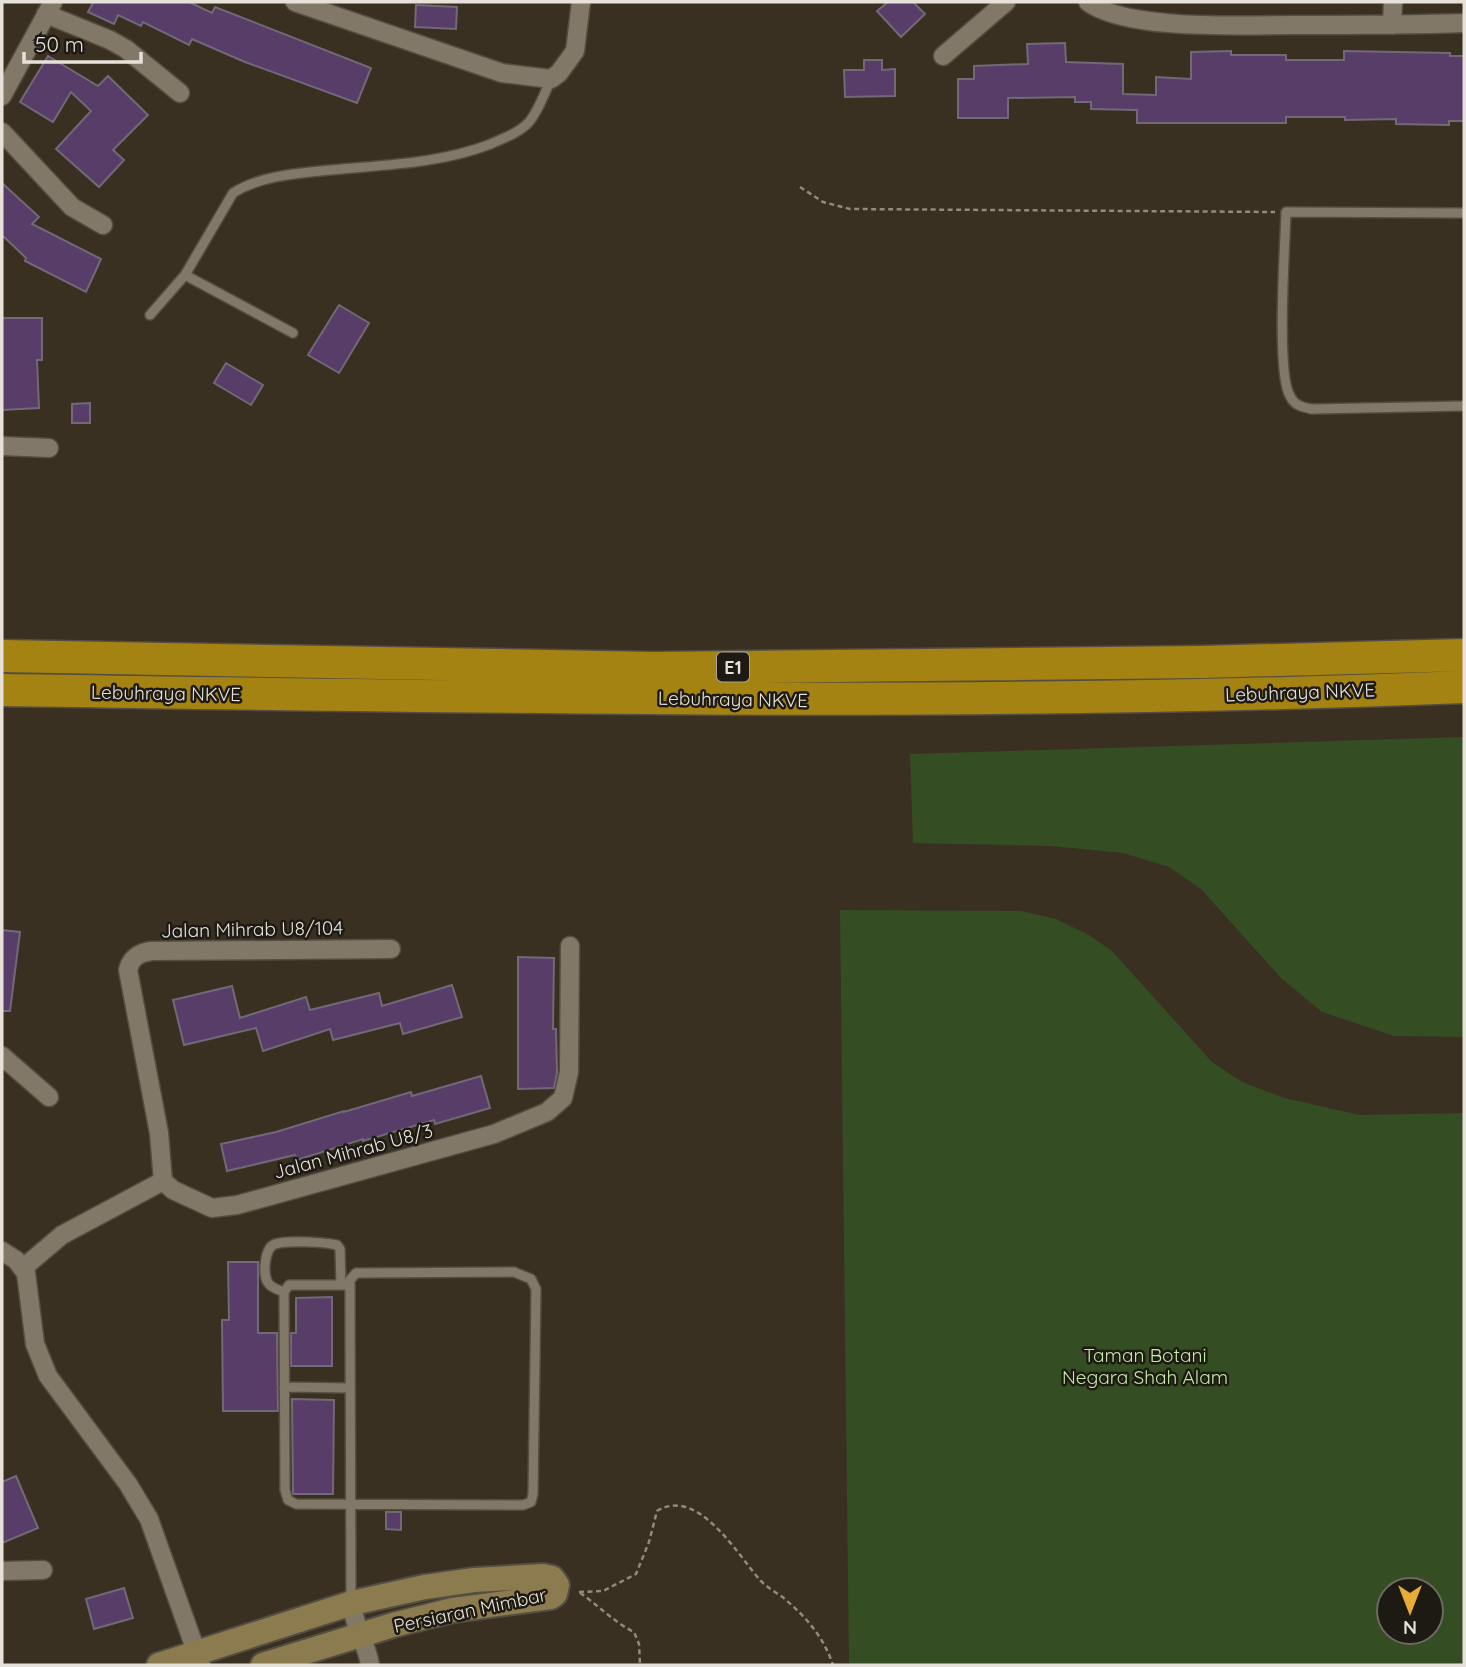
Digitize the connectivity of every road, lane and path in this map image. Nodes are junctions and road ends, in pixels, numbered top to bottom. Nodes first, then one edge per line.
1 (295, 2) edge
2 (581, 2) edge
3 (1006, 2) edge
4 (1088, 2) edge
5 (1394, 2) edge
6 (49, 8) edge
7 (1464, 23) edge
8 (1392, 25) junction
9 (943, 56) dead end
10 (551, 79) junction
11 (180, 93) dead end
12 (2, 96) edge
13 (2, 132) edge
14 (800, 187) dead end
15 (1286, 212) junction
16 (1464, 213) edge
17 (103, 225) dead end
18 (186, 275) junction
19 (150, 314) dead end
20 (293, 333) dead end
21 (1464, 406) edge
22 (2, 446) edge
23 (49, 448) dead end
24 (1464, 655) edge
25 (2, 656) edge
26 (1463, 687) edge
27 (2, 690) edge
28 (570, 946) dead end
29 (391, 949) dead end
30 (2, 1056) edge
31 (49, 1097) dead end
32 (163, 1181) junction
33 (2, 1251) edge
34 (23, 1268) junction
35 (345, 1285) junction
36 (284, 1292) junction
37 (284, 1387) junction
38 (350, 1388) junction
39 (351, 1505) junction
40 (43, 1570) dead end
41 (2, 1571) edge
42 (352, 1603) junction
43 (362, 1635) junction
44 (198, 1659) edge
45 (159, 1665) edge
46 (263, 1665) edge
47 (370, 1665) edge
48 (640, 1665) edge
49 (833, 1665) edge

1 - 10 street
2 - 10 street
3 - 9 street
4 - 8 street
5 - 8 street
6 - 11 street
6 - 12 street
7 - 8 street
10 - 18 lane
13 - 17 street
14 - 15 path
15 - 16 lane
15 - 21 lane
18 - 19 lane
18 - 20 lane
22 - 23 street
24 - 25 highway, Lebuhraya NKVE / E1
26 - 27 highway, Lebuhraya NKVE / E1
28 - 32 street, Jalan Mihrab U8/3
29 - 32 street, Jalan Mihrab U8/104
30 - 31 street
32 - 34 street
33 - 34 street
34 - 44 street
35 - 36 lane
35 - 36 lane
35 - 38 lane
35 - 39 lane
36 - 37 lane
37 - 38 lane
37 - 39 lane
38 - 39 lane
39 - 42 lane
40 - 41 street
42 - 43 street
42 - 43 street, Persiaran Mimbar
42 - 44 street, Persiaran Mimbar
43 - 46 street, Persiaran Mimbar
43 - 47 street
44 - 45 street, Persiaran Mimbar
48 - 49 path

